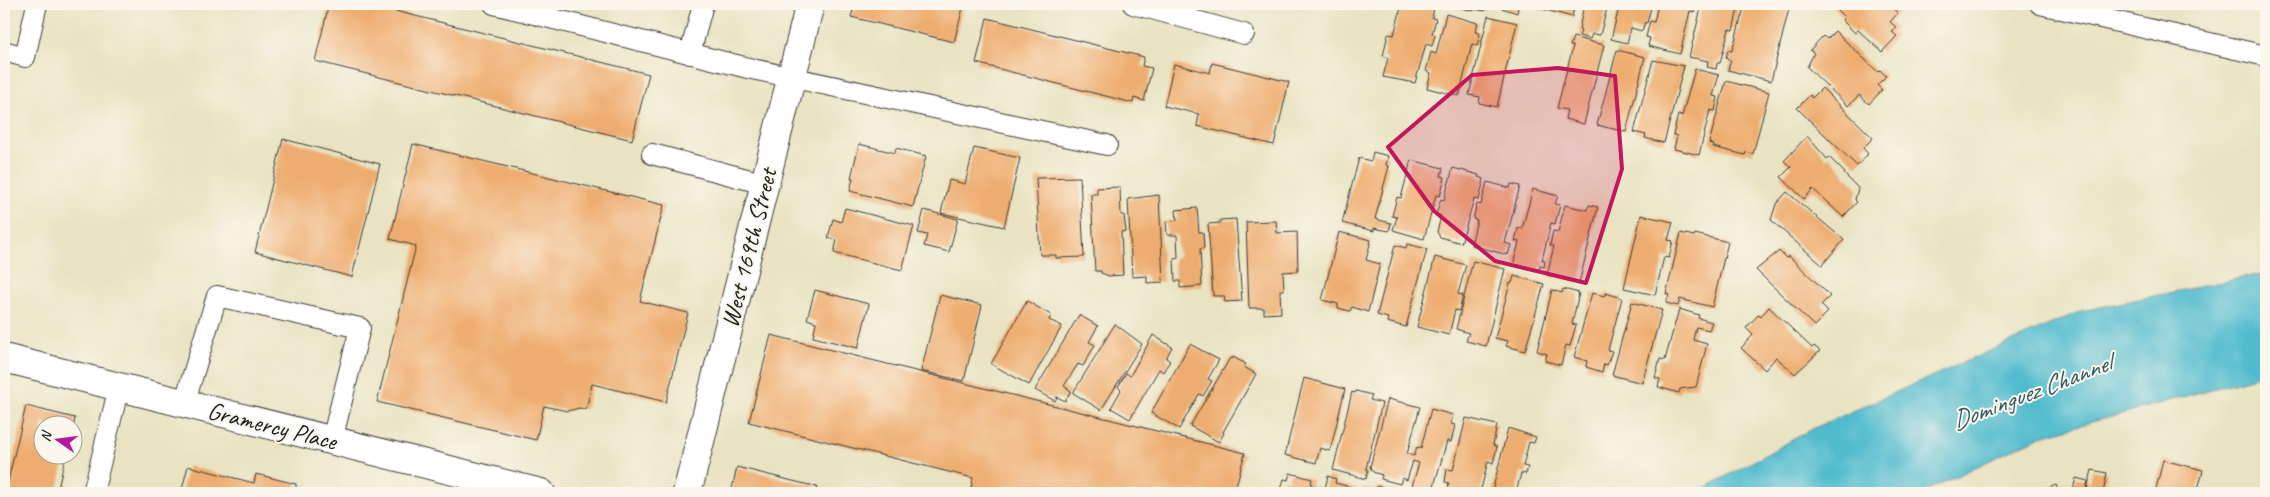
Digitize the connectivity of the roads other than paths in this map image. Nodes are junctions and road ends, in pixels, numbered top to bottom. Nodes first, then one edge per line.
1 (37, 4) edge
2 (494, 4) edge
3 (703, 4) edge
4 (810, 4) edge
5 (1133, 4) edge
6 (2040, 4) edge
7 (1244, 34) dead end
8 (4, 51) edge
9 (690, 54) junction
10 (2266, 56) edge
11 (792, 78) junction
12 (1107, 145) dead end
13 (652, 154) dead end
14 (765, 184) junction
15 (4, 358) edge
16 (119, 386) junction
17 (184, 404) junction
18 (332, 440) junction
19 (93, 493) edge
20 (541, 493) edge
21 (687, 493) edge

1 - 8 lane
2 - 9 lane
3 - 9 lane
4 - 11 street, West 169th Street
5 - 7 lane
6 - 10 lane
9 - 11 lane
11 - 12 lane
11 - 14 street, West 169th Street
13 - 14 lane
14 - 21 street, West 169th Street
15 - 16 street, Gramercy Place
16 - 17 street, Gramercy Place
16 - 19 lane
17 - 18 street, Gramercy Place
17 - 18 lane
18 - 20 street, Gramercy Place

